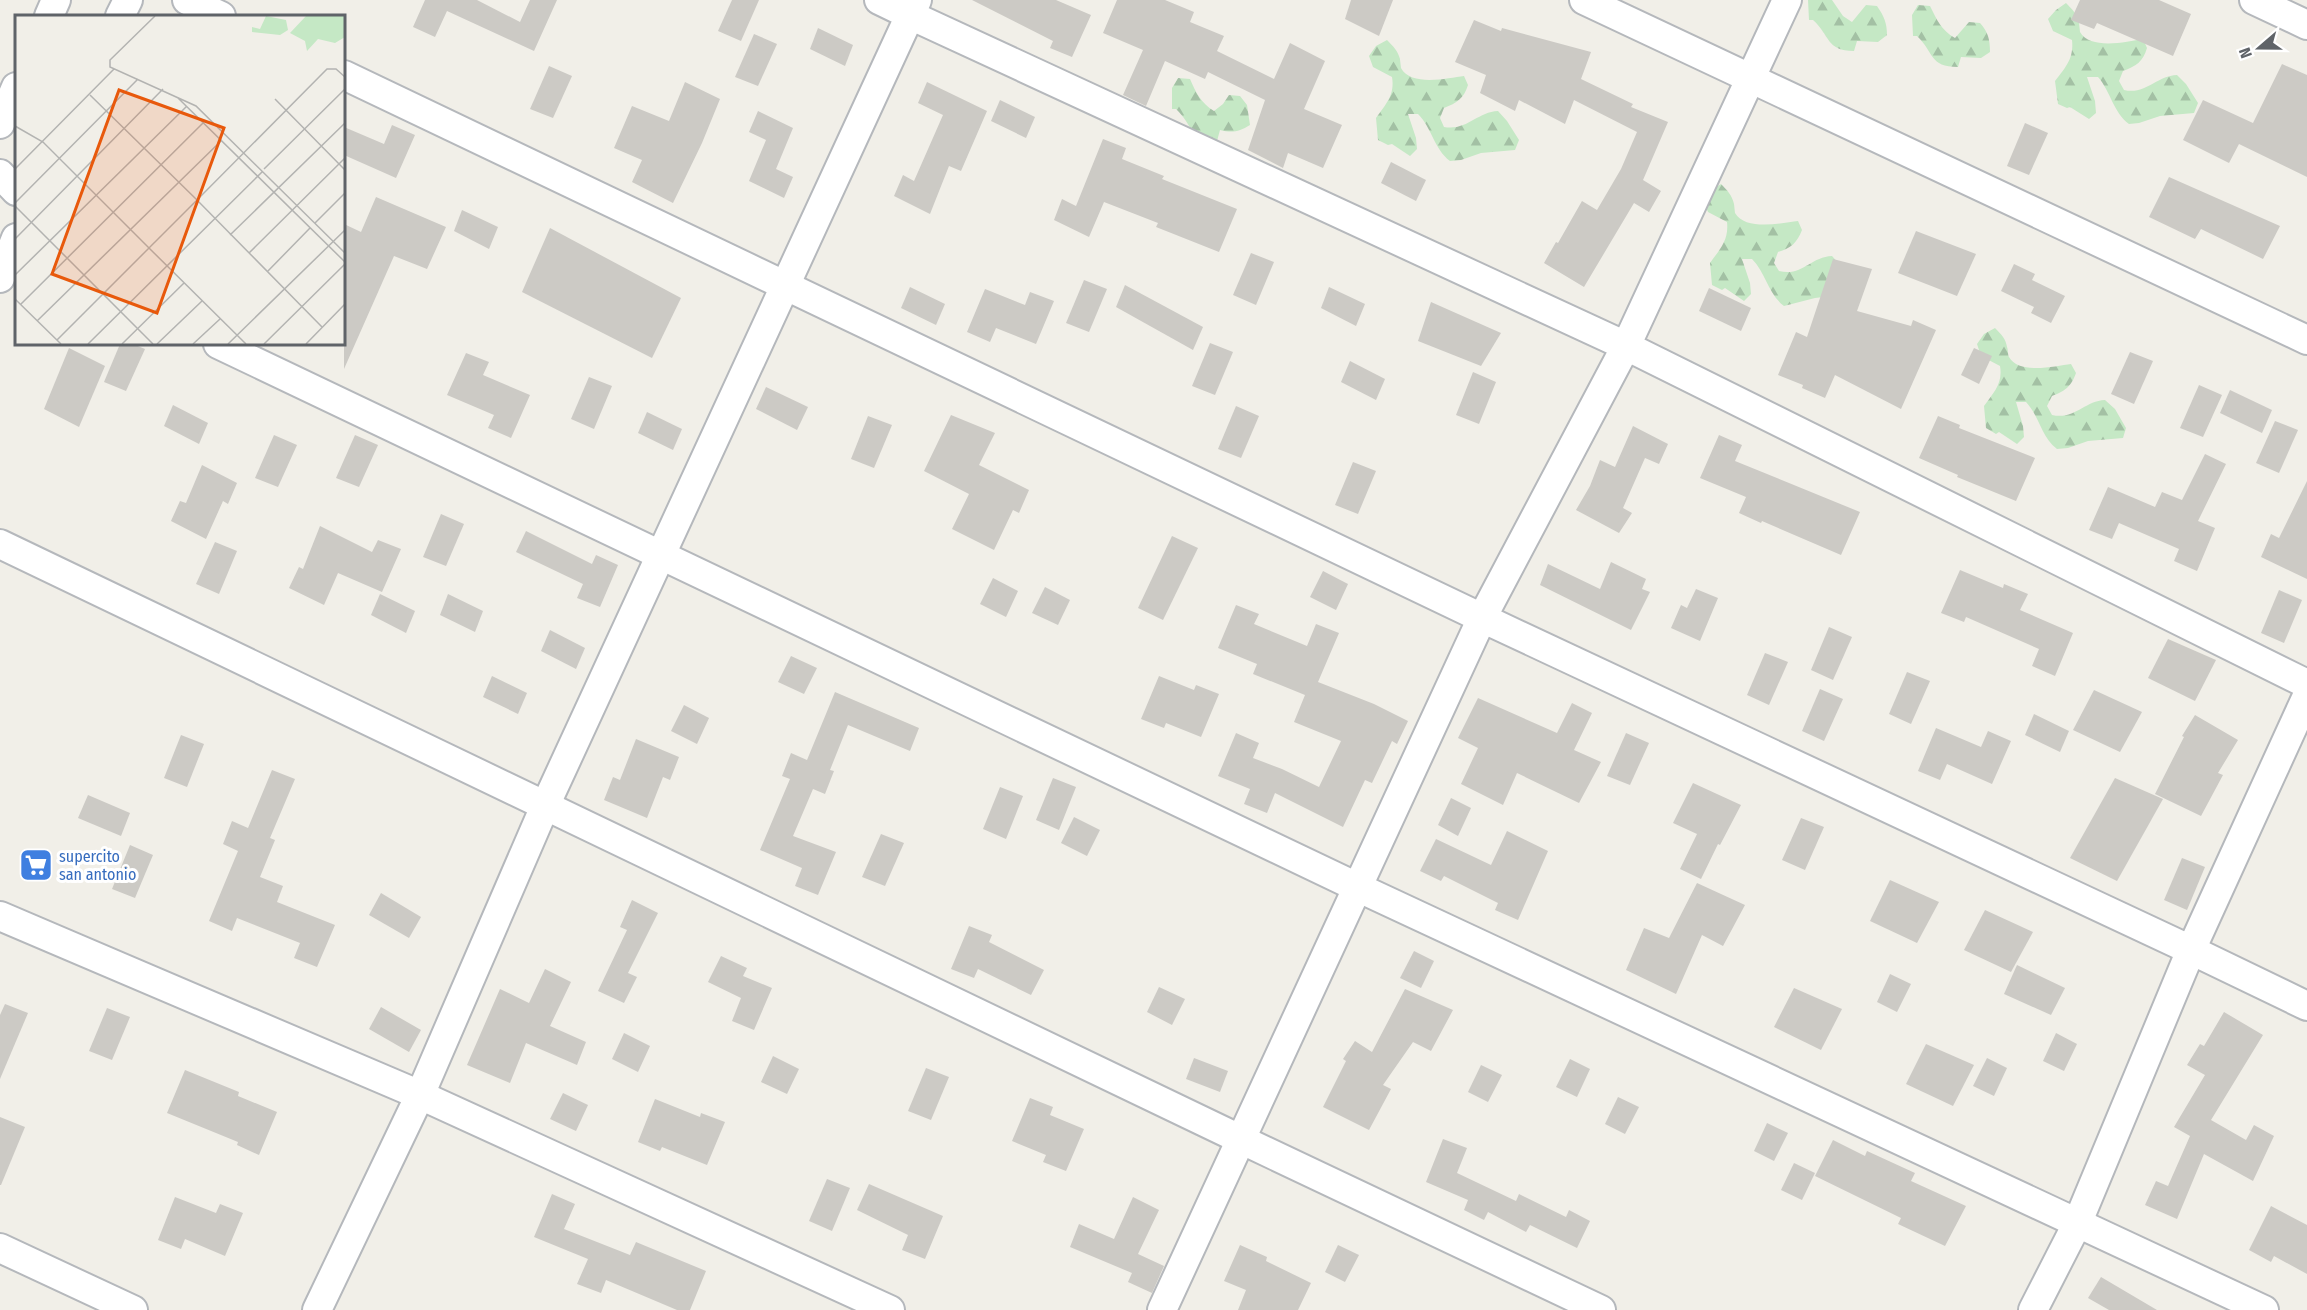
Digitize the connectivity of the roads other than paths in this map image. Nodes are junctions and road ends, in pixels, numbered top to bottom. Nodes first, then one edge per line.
1 (56, 0) edge
2 (128, 0) edge
3 (187, 0) edge
4 (879, 0) edge
5 (1584, 0) edge
6 (1787, 0) edge
7 (2254, 0) edge
8 (913, 7) edge
9 (49, 15) edge
10 (120, 15) edge
11 (219, 15) edge
12 (2307, 25) edge
13 (345, 75) edge
14 (1751, 78) junction
15 (15, 89) edge
16 (0, 124) edge
17 (0, 174) edge
18 (15, 190) edge
19 (15, 244) edge
20 (0, 278) edge
21 (785, 285) junction
22 (2307, 340) edge
23 (220, 345) edge
24 (1626, 346) junction
25 (0, 544) edge
26 (660, 555) junction
27 (1482, 618) junction
28 (2307, 684) edge
29 (2307, 696) edge
30 (545, 806) junction
31 (1357, 887) junction
32 (0, 915) edge
33 (2191, 950) junction
34 (2307, 1006) edge
35 (420, 1095) junction
36 (1240, 1139) junction
37 (2077, 1224) junction
38 (0, 1248) edge
39 (133, 1310) edge
40 (317, 1310) edge
41 (890, 1310) edge
42 (1162, 1310) edge
43 (1601, 1310) edge
44 (2033, 1310) edge
45 (2264, 1310) edge

1 - 9 street
2 - 10 street
3 - 11 street
4 - 8 street
5 - 14 street
6 - 14 street
7 - 12 street
8 - 21 street
8 - 24 street
13 - 21 street
14 - 22 street
14 - 24 street
15 - 16 street
17 - 18 street
19 - 20 street
21 - 26 street
21 - 27 street
23 - 26 street
24 - 27 street
24 - 28 street
25 - 30 street
26 - 30 street
26 - 31 street
27 - 31 street
27 - 33 street
29 - 33 street
30 - 35 street
30 - 36 street
31 - 36 street
31 - 37 street
32 - 35 street
33 - 34 street
33 - 37 street
35 - 40 street
35 - 41 street
36 - 42 street
36 - 43 street
37 - 44 street
37 - 45 street
38 - 39 street

